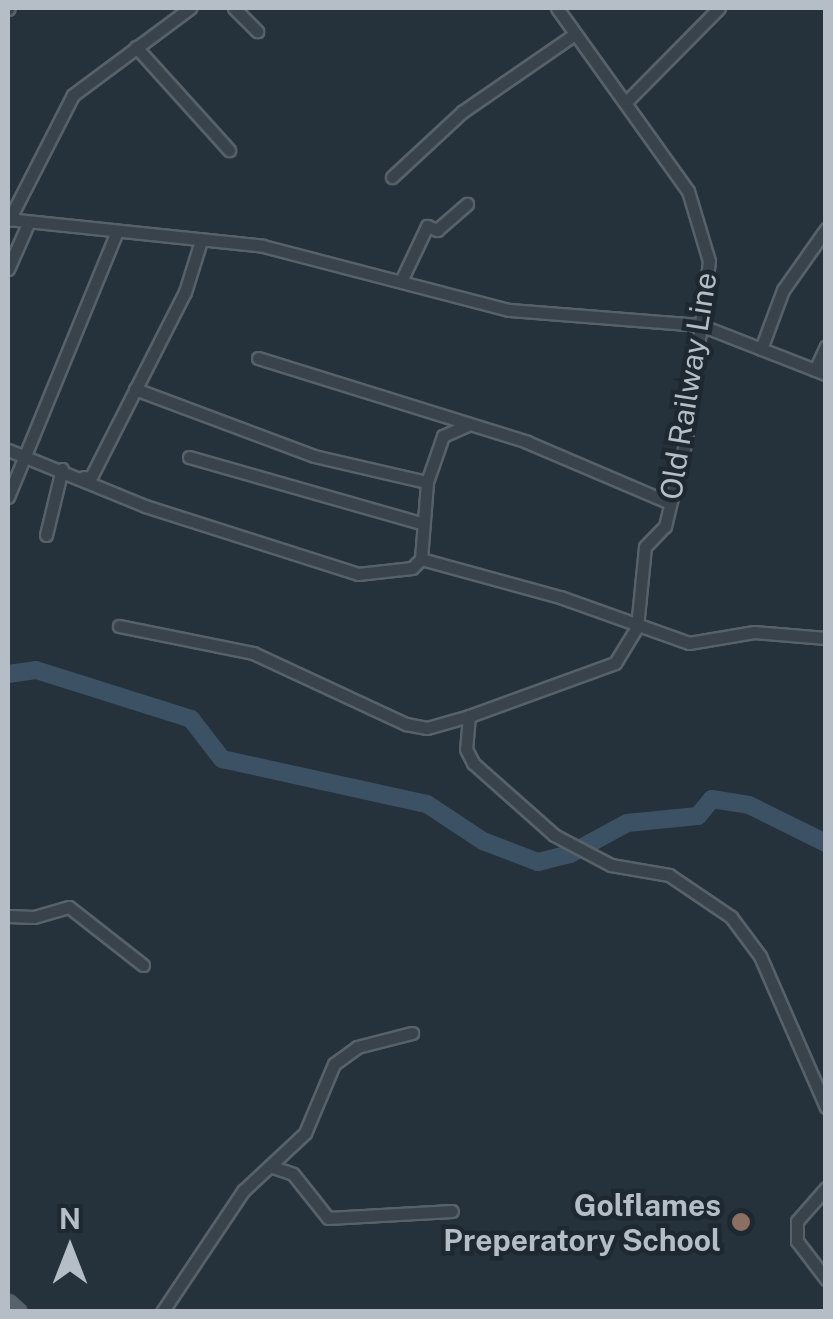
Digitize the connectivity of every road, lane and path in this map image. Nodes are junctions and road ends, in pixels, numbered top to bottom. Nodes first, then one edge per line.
1 (190, 8) edge
2 (234, 8) edge
3 (719, 8) edge
4 (561, 9) edge
5 (257, 31) dead end
6 (574, 34) junction
7 (136, 47) junction
8 (627, 101) junction
9 (229, 150) dead end
10 (392, 177) dead end
11 (468, 204) dead end
12 (8, 220) edge
13 (27, 226) junction
14 (826, 229) edge
15 (118, 230) junction
16 (201, 241) junction
17 (8, 268) edge
18 (402, 279) junction
19 (700, 325) junction
20 (826, 346) edge
21 (760, 349) junction
22 (258, 358) dead end
23 (820, 372) edge
24 (135, 389) junction
25 (468, 425) junction
26 (8, 450) edge
27 (24, 453) junction
28 (189, 457) dead end
29 (59, 468) junction
30 (90, 480) junction
31 (428, 482) junction
32 (8, 497) edge
33 (670, 502) junction
34 (420, 523) junction
35 (46, 536) dead end
36 (422, 560) junction
37 (119, 626) dead end
38 (637, 628) junction
39 (826, 638) edge
40 (469, 716) junction
41 (8, 916) edge
42 (143, 965) dead end
43 (412, 1032) dead end
44 (826, 1107) edge
45 (270, 1166) junction
46 (826, 1188) edge
47 (452, 1211) dead end
48 (826, 1279) edge
49 (8, 1303) edge
50 (18, 1312) edge
51 (162, 1312) edge

1 - 7 street
2 - 5 street
3 - 8 street
4 - 6 street, Old Railway Line
6 - 8 street, Old Railway Line
6 - 10 street
7 - 9 street
7 - 12 street
8 - 19 street, Old Railway Line
11 - 18 street
12 - 13 street
13 - 15 street
13 - 17 street
14 - 21 street
15 - 16 street
15 - 27 street
16 - 18 street
16 - 24 street
18 - 19 street
19 - 21 street
19 - 33 street, Old Railway Line
20 - 23 street
21 - 23 street
22 - 25 street
24 - 30 street
24 - 31 street
25 - 31 street
25 - 33 street
26 - 27 street
27 - 29 street
27 - 32 street
28 - 34 street
29 - 30 street
29 - 35 street
30 - 36 street
31 - 34 street
33 - 38 street, Old Railway Line
34 - 36 street
36 - 38 street
37 - 40 street
38 - 39 street
38 - 40 street
40 - 44 street
41 - 42 street
43 - 45 street
45 - 47 street
45 - 51 street
46 - 48 street
49 - 50 main road

